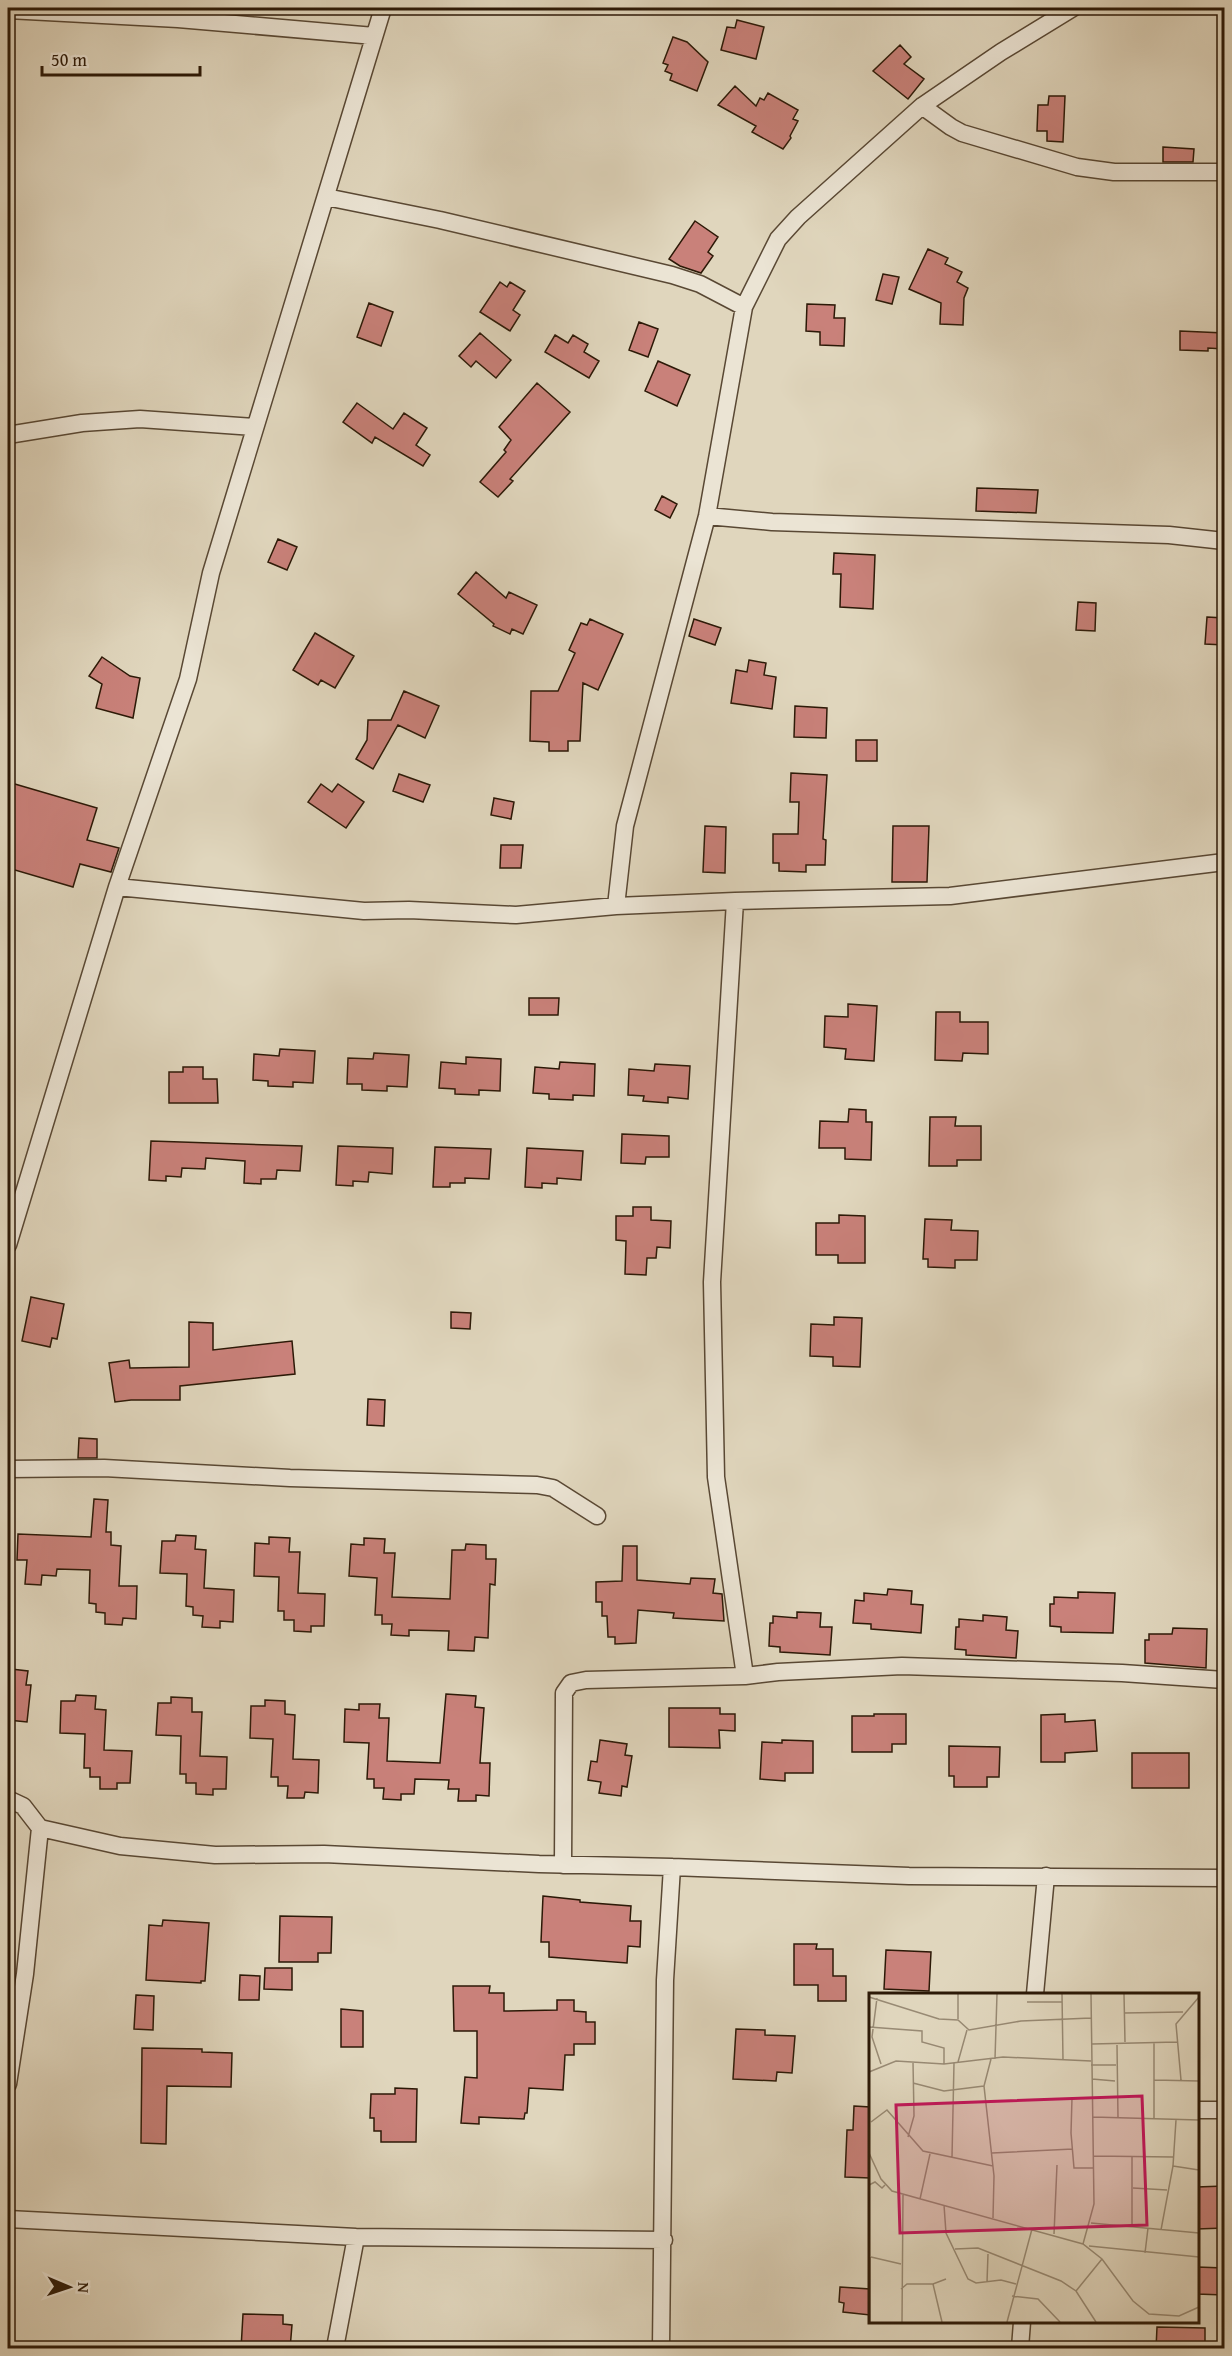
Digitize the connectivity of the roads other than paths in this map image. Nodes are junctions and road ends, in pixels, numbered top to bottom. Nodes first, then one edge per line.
1 (383, 8) edge
2 (1073, 8) edge
3 (8, 10) edge
4 (374, 36) junction
5 (922, 106) junction
6 (1224, 172) edge
7 (326, 197) junction
8 (744, 306) junction
9 (254, 427) junction
10 (8, 435) edge
11 (707, 516) junction
12 (1224, 541) edge
13 (1224, 862) edge
14 (117, 887) junction
15 (735, 901) junction
16 (616, 906) junction
17 (8, 1245) edge
18 (8, 1469) edge
19 (597, 1516) dead end
20 (745, 1676) junction
21 (1224, 1680) edge
22 (8, 1799) edge
23 (40, 1828) junction
24 (563, 1865) junction
25 (672, 1867) junction
26 (1046, 1876) junction
27 (1224, 1878) edge
28 (1035, 1993) edge
29 (8, 2084) edge
30 (1199, 2110) edge
31 (1224, 2110) edge
32 (8, 2219) edge
33 (356, 2237) junction
34 (664, 2240) junction
35 (1022, 2323) edge
36 (335, 2349) edge
37 (661, 2349) edge
38 (1020, 2349) edge

1 - 4 street
2 - 5 street
3 - 4 street
4 - 7 street
5 - 6 street
5 - 8 street
7 - 8 street
7 - 9 street
8 - 11 street
9 - 10 street
9 - 14 street
11 - 12 street
11 - 16 street
13 - 15 street
14 - 16 street
14 - 17 street
15 - 16 street
15 - 20 street
18 - 19 street
20 - 21 street
20 - 24 street
22 - 23 street
23 - 24 street
23 - 29 street
24 - 25 street
25 - 26 street
25 - 34 street
26 - 27 street
26 - 28 street
30 - 31 street
32 - 33 street
33 - 34 street
33 - 36 street
34 - 37 street
35 - 38 street

